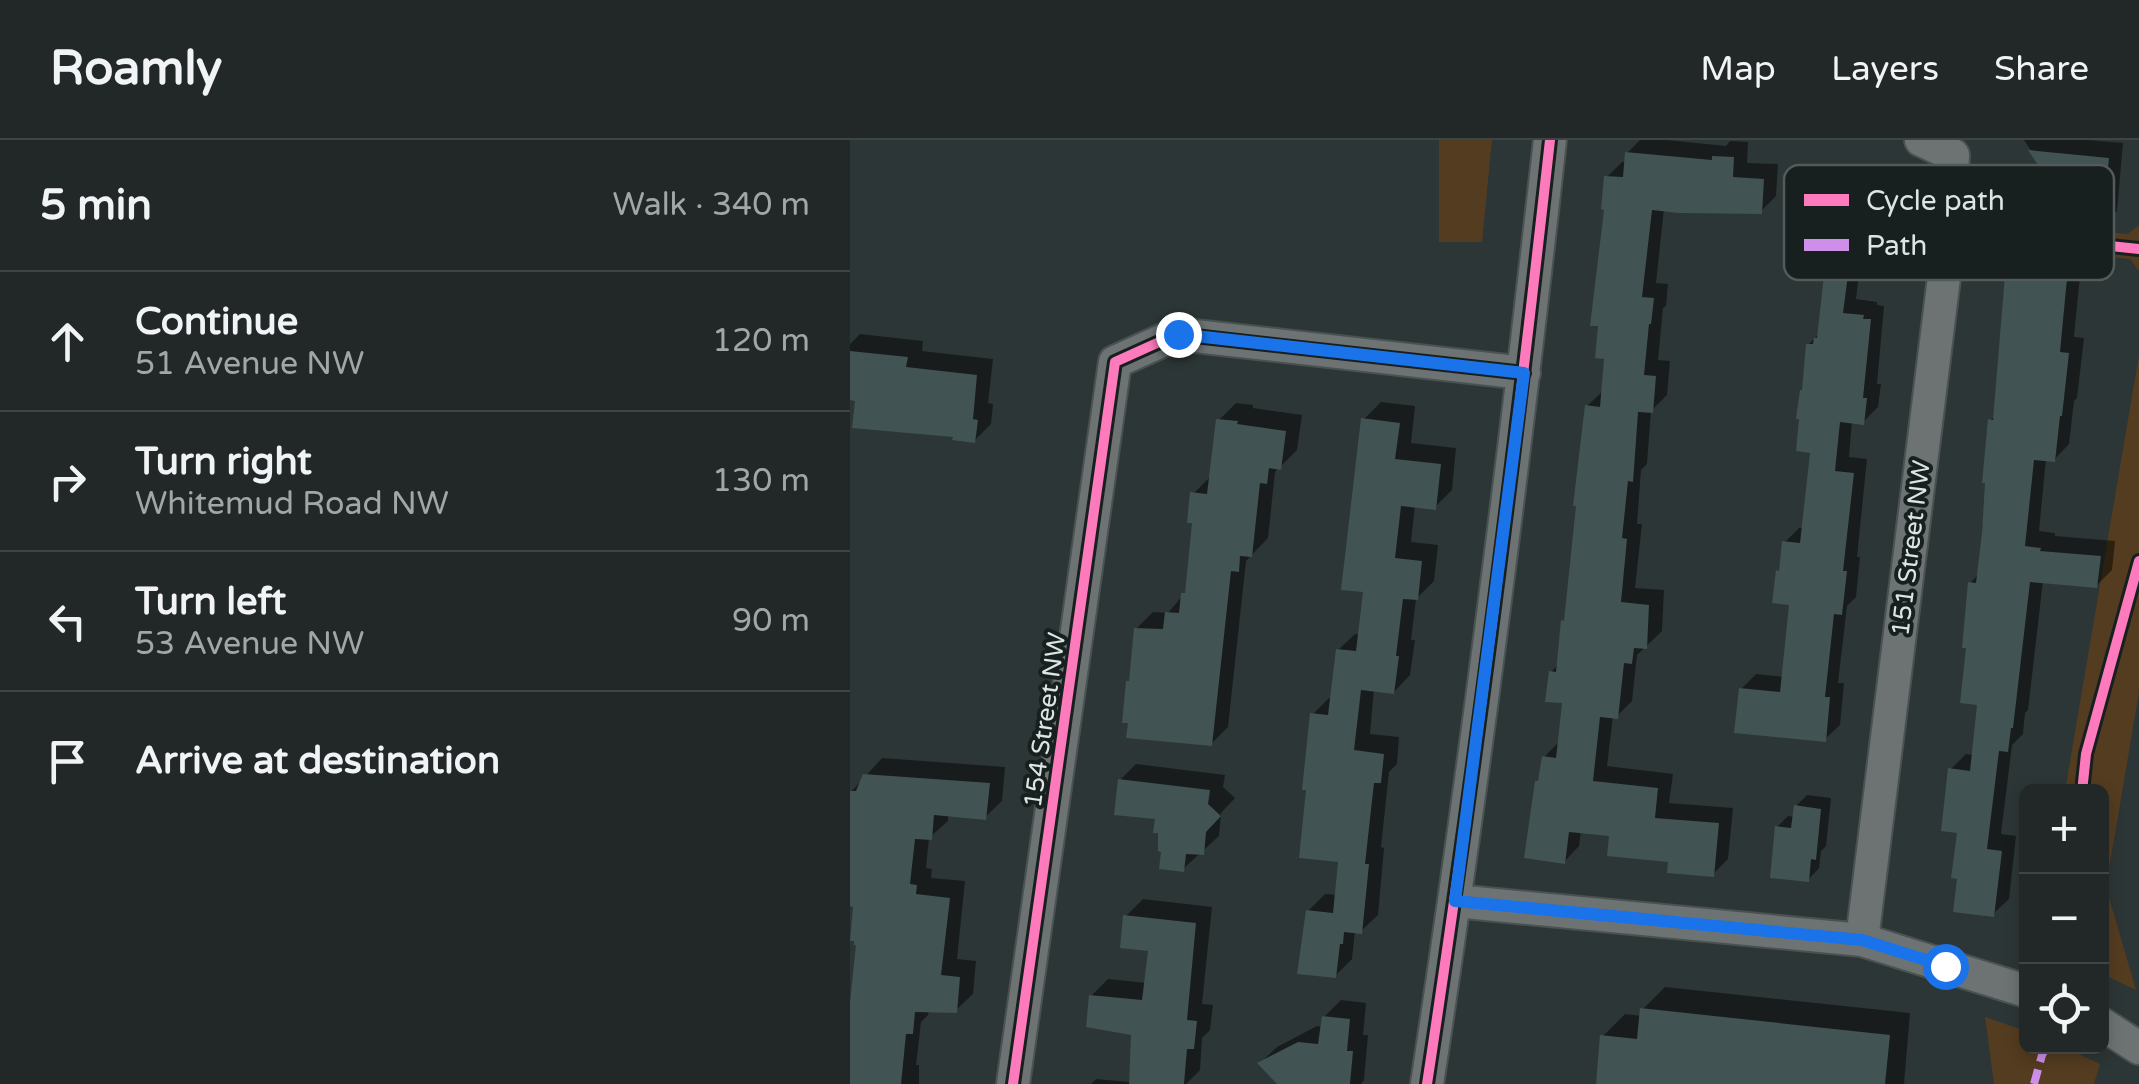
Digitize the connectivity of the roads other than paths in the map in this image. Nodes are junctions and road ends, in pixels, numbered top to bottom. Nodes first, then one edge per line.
1 (1550, 140) edge
2 (1921, 140) edge
3 (1952, 165) edge
4 (1944, 280) edge
5 (1524, 373) junction
6 (1455, 901) junction
7 (1862, 940) junction
8 (2019, 989) edge
9 (2109, 1029) edge
10 (2139, 1048) edge
11 (1013, 1084) edge
12 (1428, 1084) edge

1 - 5 street
2 - 3 street, 151 Street NW
4 - 7 street, 151 Street NW
5 - 6 street
5 - 11 street, 154 Street NW
6 - 7 street
6 - 12 street
7 - 8 street
9 - 10 street

